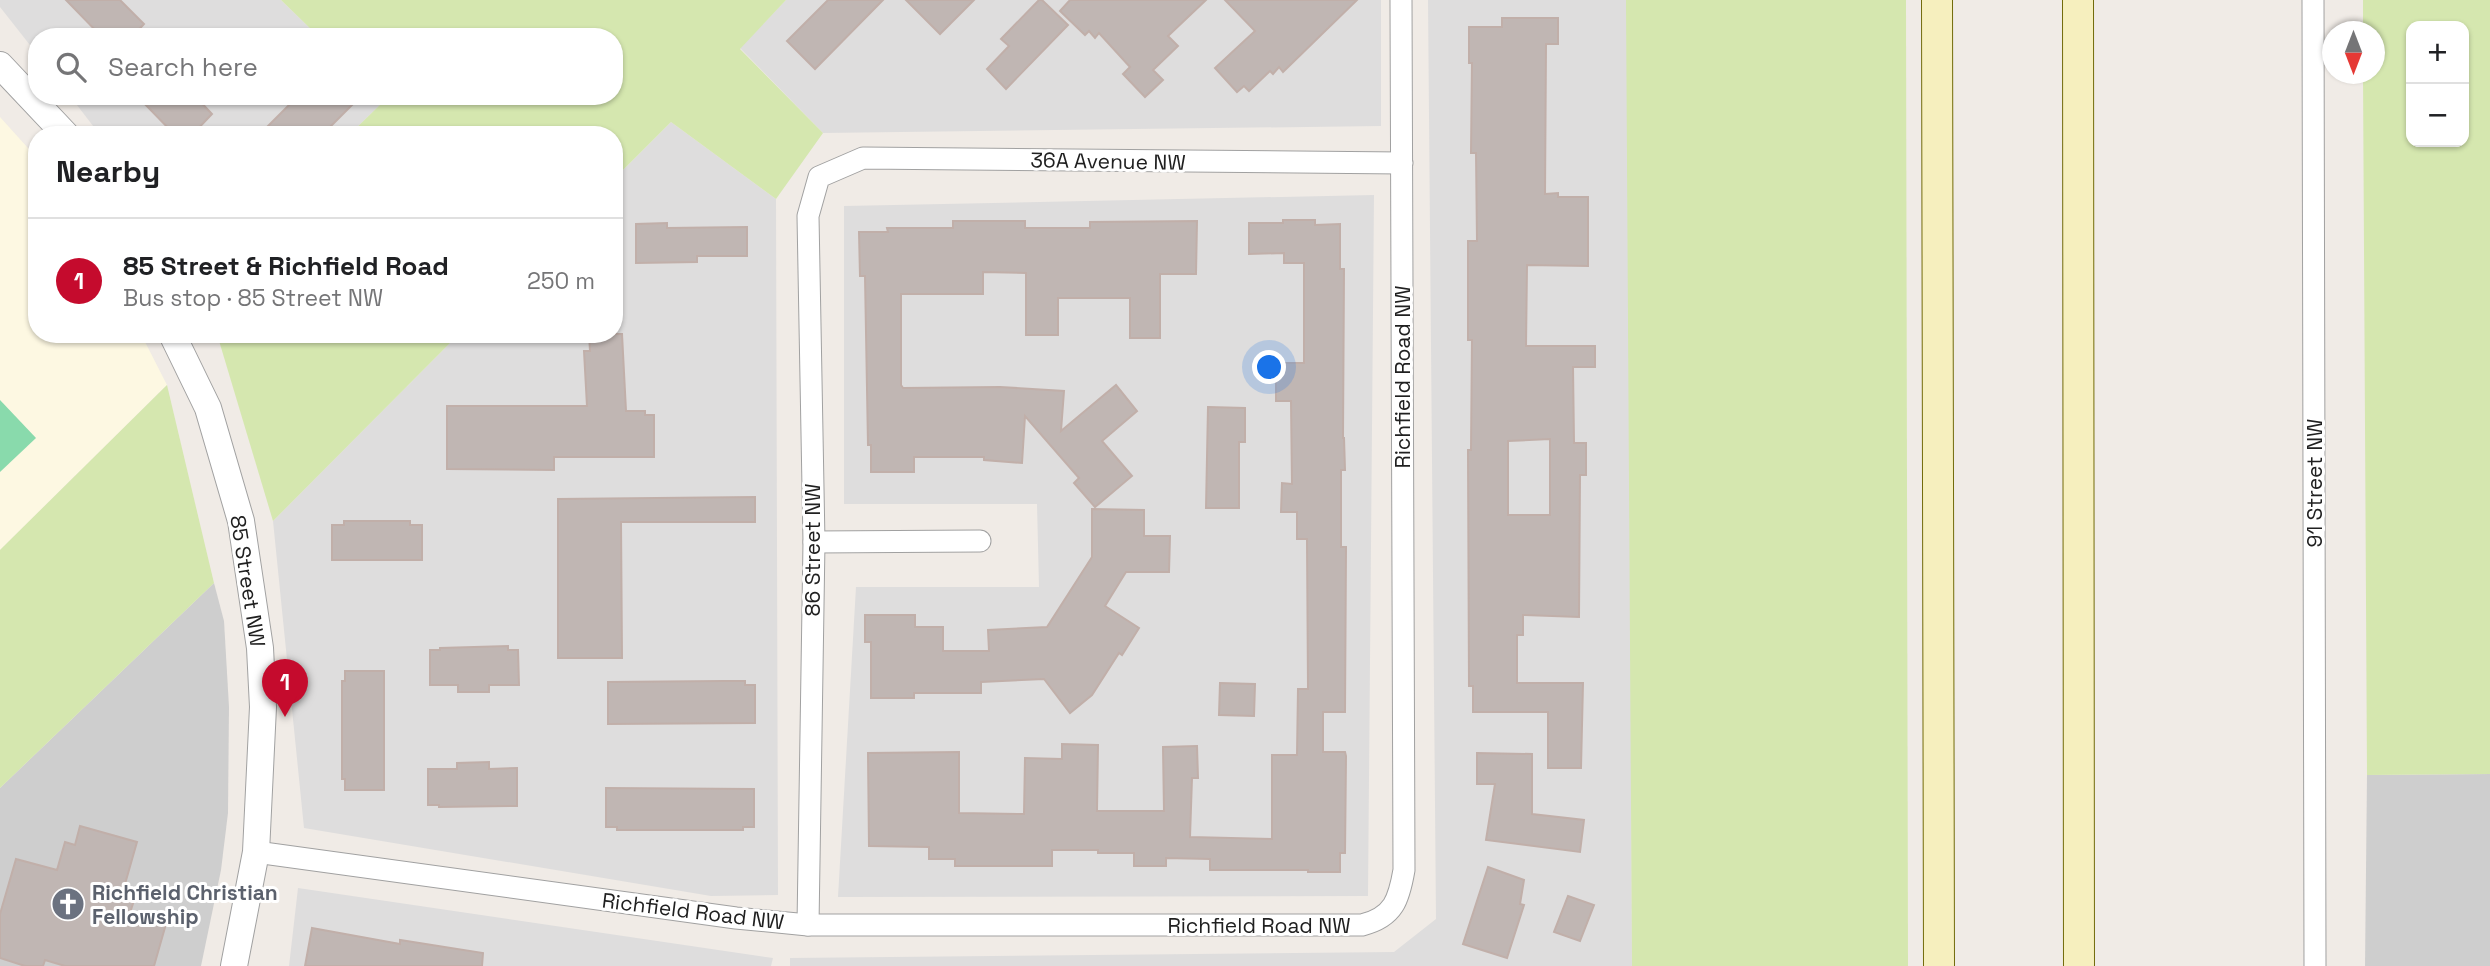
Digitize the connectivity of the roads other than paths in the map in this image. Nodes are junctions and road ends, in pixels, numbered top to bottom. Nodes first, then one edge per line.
1 (1401, 0) edge
2 (1937, 0) edge
3 (2078, 0) edge
4 (2313, 0) edge
5 (0, 65) edge
6 (28, 95) edge
7 (38, 105) edge
8 (58, 126) edge
9 (1402, 163) junction
10 (819, 177) joint
11 (176, 343) edge
12 (980, 541) dead end
13 (814, 542) junction
14 (257, 852) junction
15 (808, 925) junction
16 (234, 966) edge
17 (1939, 966) edge
18 (2079, 966) edge
19 (2315, 966) edge

1 - 9 street, Richfield Road NW
2 - 17 main road
3 - 18 main road
4 - 19 street, 91 Street NW
5 - 6 street
7 - 8 street
9 - 10 street, 36A Avenue NW
9 - 15 street, Richfield Road NW
10 - 13 street, 86 Street NW
11 - 14 street, 85 Street NW
12 - 13 street
13 - 15 street, 86 Street NW
14 - 15 street, Richfield Road NW
14 - 16 street, 85 Street NW

